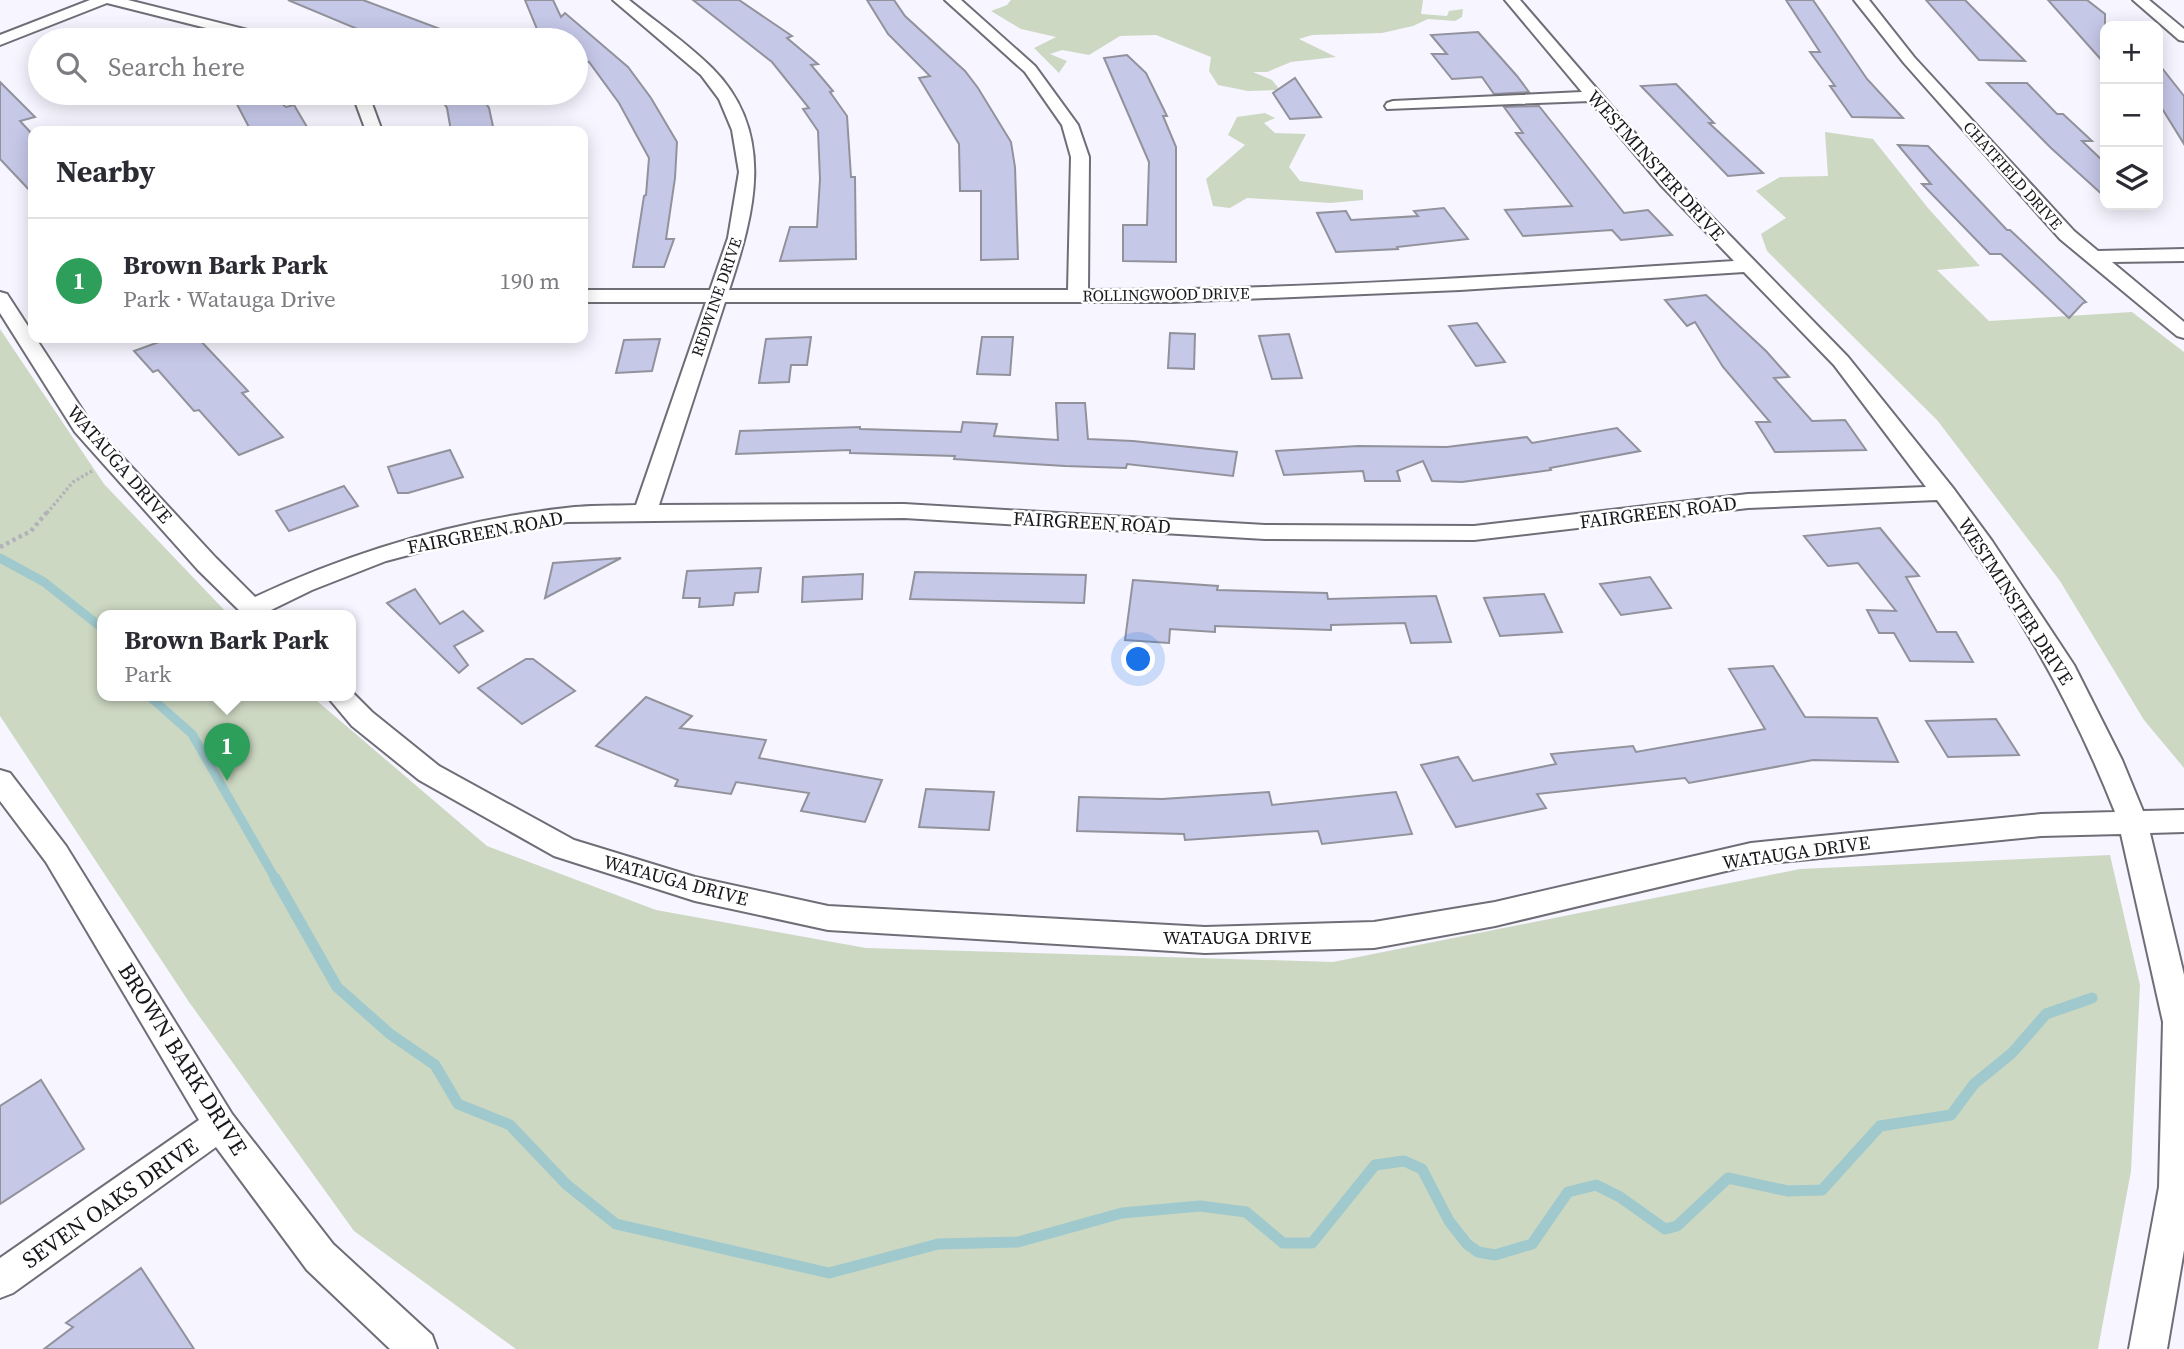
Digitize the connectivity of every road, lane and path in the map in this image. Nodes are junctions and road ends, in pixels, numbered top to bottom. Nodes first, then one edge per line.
1 (103, 0) edge
2 (111, 0) edge
3 (620, 0) edge
4 (951, 0) edge
5 (1512, 0) edge
6 (1861, 0) edge
7 (2140, 0) edge
8 (31, 28) edge
9 (223, 28) edge
10 (28, 29) edge
11 (2184, 37) edge
12 (0, 40) edge
13 (1594, 96) junction
14 (364, 105) edge
15 (1393, 106) dead end
16 (372, 126) edge
17 (2184, 255) edge
18 (2097, 257) junction
19 (1748, 266) junction
20 (588, 296) edge
21 (1078, 296) junction
22 (716, 297) junction
23 (0, 298) edge
24 (2184, 332) edge
25 (28, 342) edge
26 (29, 343) edge
27 (94, 470) dead end
28 (1945, 493) junction
29 (645, 512) junction
30 (0, 547) edge
31 (255, 610) edge
32 (258, 610) edge
33 (345, 701) edge
34 (0, 780) edge
35 (2184, 821) edge
36 (2133, 822) junction
37 (219, 1125) junction
38 (0, 1280) edge
39 (418, 1349) edge
40 (2148, 1349) edge

1 - 8 street
2 - 9 street
3 - 22 street, REDWINE DRIVE
4 - 21 street
5 - 13 street, WESTMINSTER DRIVE
6 - 18 street, CHATFIELD DRIVE
7 - 11 street
10 - 12 street
13 - 15 street
13 - 19 street, WESTMINSTER DRIVE
14 - 16 street
17 - 18 street
18 - 24 street, CHATFIELD DRIVE
19 - 21 street, ROLLINGWOOD DRIVE
19 - 28 street, WESTMINSTER DRIVE
20 - 22 street, ROLLINGWOOD DRIVE
21 - 22 street, ROLLINGWOOD DRIVE
22 - 29 street, REDWINE DRIVE
23 - 25 street, WATAUGA DRIVE
26 - 31 street, WATAUGA DRIVE
27 - 30 path
28 - 29 street, FAIRGREEN ROAD
28 - 36 street, WESTMINSTER DRIVE
29 - 32 street, FAIRGREEN ROAD
33 - 36 street, WATAUGA DRIVE
34 - 37 street, BROWN BARK DRIVE
35 - 36 street, WATAUGA DRIVE
36 - 40 street, WESTMINSTER DRIVE
37 - 38 street, SEVEN OAKS DRIVE
37 - 39 street, BROWN BARK DRIVE

